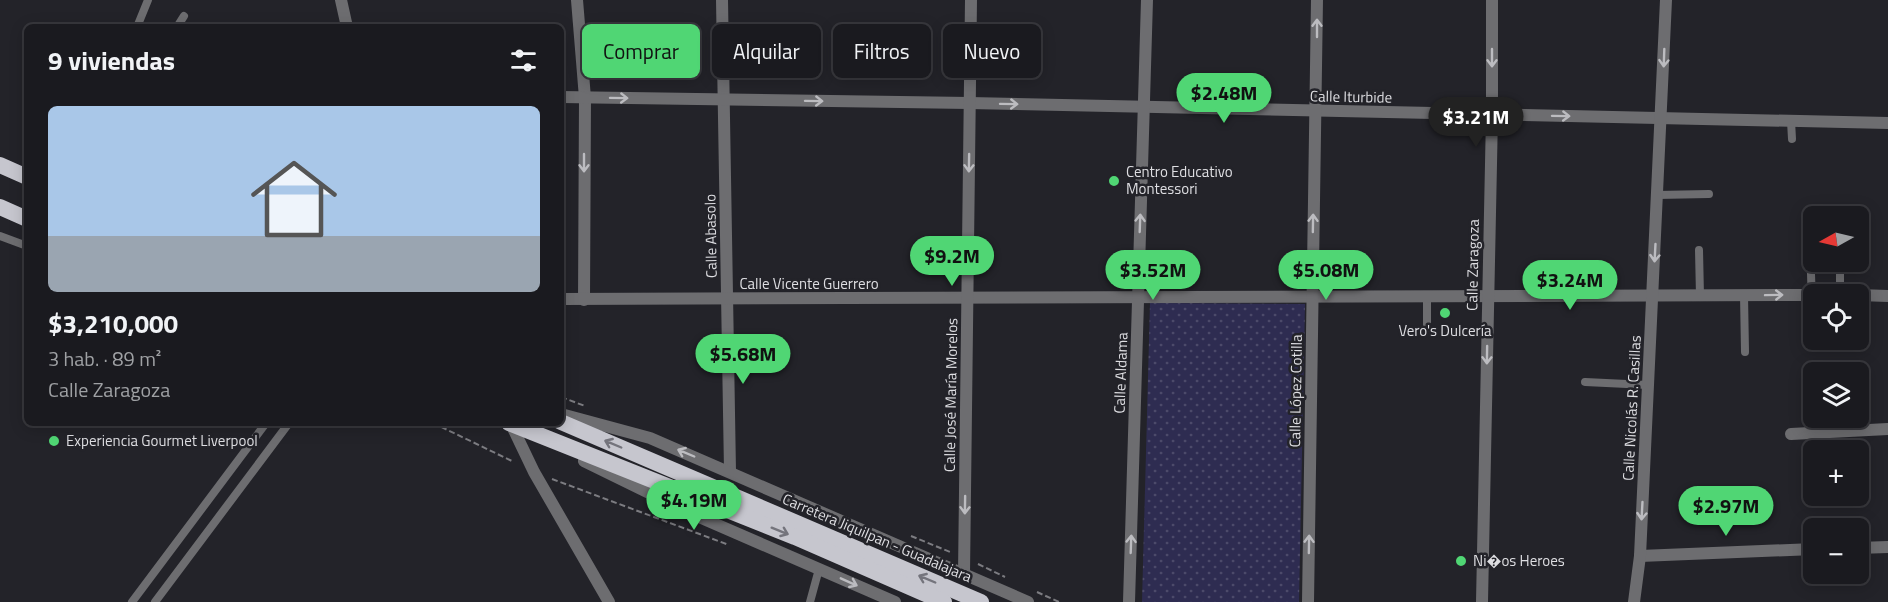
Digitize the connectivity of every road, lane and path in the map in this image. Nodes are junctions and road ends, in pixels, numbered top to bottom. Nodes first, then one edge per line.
1 (148, 0) edge
2 (341, 0) edge
3 (577, 0) edge
4 (722, 0) edge
5 (971, 0) edge
6 (1147, 0) edge
7 (1317, 0) edge
8 (1492, 0) edge
9 (1666, 0) edge
10 (184, 16) dead end
11 (138, 24) edge
12 (179, 24) edge
13 (346, 24) edge
14 (564, 97) edge
15 (585, 98) junction
16 (724, 100) junction
17 (969, 103) junction
18 (1144, 107) junction
19 (1316, 111) junction
20 (1492, 114) junction
21 (1661, 118) junction
22 (1791, 121) junction
23 (1888, 123) edge
24 (1792, 139) dead end
25 (0, 165) edge
26 (24, 175) edge
27 (1709, 194) dead end
28 (1657, 195) junction
29 (0, 207) edge
30 (24, 218) edge
31 (0, 236) edge
32 (24, 245) edge
33 (1699, 250) dead end
34 (1744, 295) junction
35 (1803, 295) edge
36 (1869, 295) edge
37 (1653, 296) junction
38 (1700, 296) junction
39 (1888, 296) edge
40 (1312, 297) junction
41 (1427, 297) junction
42 (1488, 297) junction
43 (967, 298) junction
44 (1138, 298) junction
45 (564, 299) edge
46 (727, 299) junction
47 (584, 300) junction
48 (1427, 328) dead end
49 (1745, 352) dead end
50 (1586, 382) dead end
51 (1648, 385) junction
52 (564, 415) edge
53 (564, 423) edge
54 (264, 426) edge
55 (287, 426) edge
56 (439, 426) edge
57 (511, 426) edge
58 (514, 426) edge
59 (515, 426) edge
60 (1888, 429) edge
61 (1791, 434) dead end
62 (730, 471) junction
63 (534, 472) junction
64 (729, 545) dead end
65 (1888, 547) edge
66 (1869, 548) edge
67 (1803, 549) edge
68 (1640, 556) junction
69 (819, 568) junction
70 (964, 574) junction
71 (809, 599) edge
72 (132, 602) edge
73 (154, 602) edge
74 (609, 602) edge
75 (895, 602) edge
76 (944, 602) edge
77 (981, 602) edge
78 (1028, 602) edge
79 (1129, 602) edge
80 (1308, 602) edge
81 (1482, 602) edge
82 (1634, 602) edge

1 - 11 lane
2 - 13 street
3 - 15 street
4 - 16 street, Calle Abasolo
5 - 17 street, Calle José María Morelos
6 - 18 street, Calle Aldama
19 -> 7 street, Calle López Cotilla
8 -> 20 street, Calle Zaragoza
9 -> 21 street, Calle Nicolás R. Casillas
10 - 12 lane
14 - 15 street, Calle Iturbide
15 -> 16 street, Calle Iturbide
15 -> 47 street
16 -> 17 street, Calle Iturbide
16 - 46 street, Calle Abasolo
17 -> 18 street, Calle Iturbide
17 -> 43 street, Calle José María Morelos
18 - 19 street, Calle Iturbide
44 -> 18 street, Calle Aldama
19 - 20 street, Calle Iturbide
40 -> 19 street, Calle López Cotilla
20 -> 21 street, Calle Iturbide
20 - 42 street, Calle Zaragoza
21 - 22 street, Calle Iturbide
21 - 28 street, Calle Nicolás R. Casillas
22 - 23 street, Calle Iturbide
22 - 24 lane
25 - 26 highway
27 - 28 lane
28 -> 37 street, Calle Nicolás R. Casillas
29 - 30 highway
31 - 32 lane
33 - 38 lane
34 -> 35 street, Calle Vicente Guerrero
34 - 38 street, Calle Vicente Guerrero
34 - 49 lane
36 - 39 street
37 - 38 street, Calle Vicente Guerrero
37 - 42 street, Calle Vicente Guerrero
37 - 51 street, Calle Nicolás R. Casillas
40 - 41 street, Calle Vicente Guerrero
40 - 44 street, Calle Vicente Guerrero
80 -> 40 street, Calle López Cotilla
41 - 42 street, Calle Vicente Guerrero
41 - 48 lane
42 -> 81 street, Calle Zaragoza
43 - 44 street, Calle Vicente Guerrero
43 - 46 street, Calle Vicente Guerrero
43 -> 70 street, Calle José María Morelos
79 -> 44 street, Calle Aldama
45 - 47 street, Calle Vicente Guerrero
46 - 47 street, Calle Vicente Guerrero
46 - 62 street, Calle Abasolo
50 - 51 lane
51 -> 68 street, Calle Nicolás R. Casillas
62 -> 52 street
77 -> 53 highway, Carretera Jiquilpan - Guadalajara
54 - 72 lane
55 - 73 lane
56 - 63 path
57 - 63 street
58 - 69 street
59 -> 76 highway, Carretera Jiquilpan - Guadalajara
60 - 61 street
62 - 70 street
63 - 64 path
63 - 74 street
65 - 66 street
67 - 68 street
68 - 82 street, Calle Nicolás R. Casillas
69 - 71 lane
69 -> 75 street
70 - 78 street

